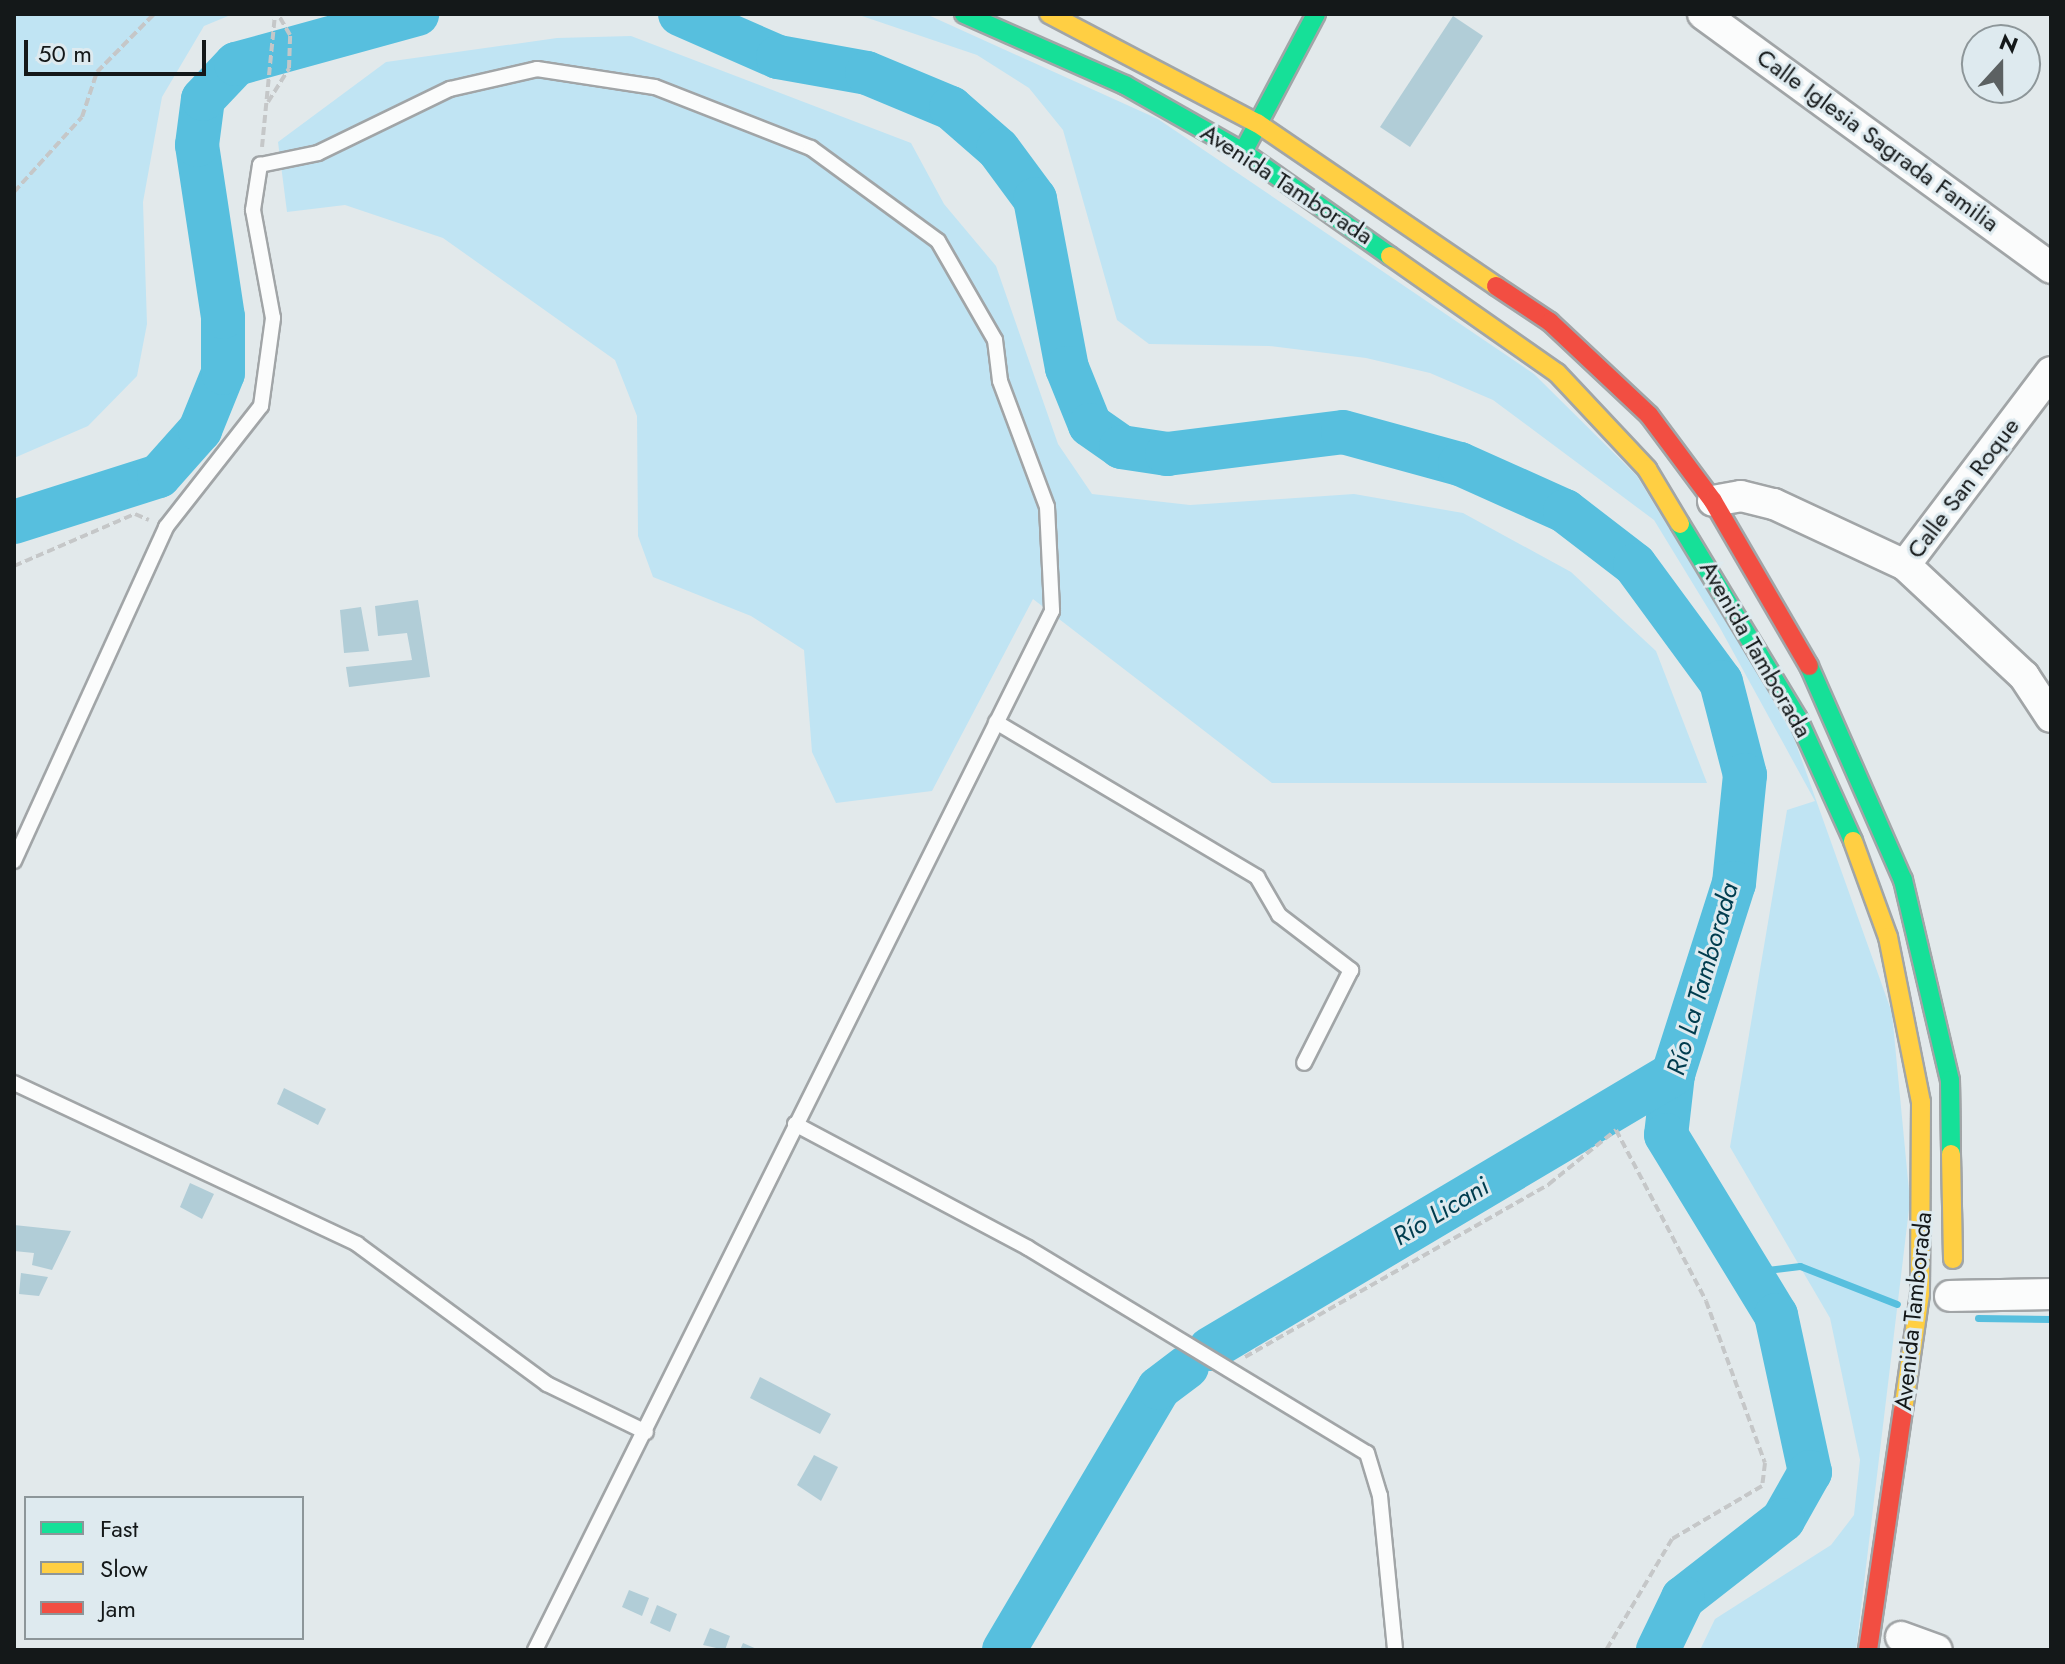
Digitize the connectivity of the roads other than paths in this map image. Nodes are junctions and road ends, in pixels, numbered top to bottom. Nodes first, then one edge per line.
1 (964, 14) edge
2 (1049, 14) edge
3 (1316, 14) edge
4 (1703, 14) edge
5 (1257, 123) junction
6 (1243, 152) junction
7 (2051, 268) edge
8 (2051, 372) edge
9 (1713, 501) junction
10 (1905, 565) junction
11 (2051, 717) edge
12 (996, 722) junction
13 (14, 861) edge
14 (1304, 1063) dead end
15 (14, 1083) edge
16 (795, 1124) junction
17 (2051, 1294) edge
18 (1949, 1304) joint
19 (646, 1432) junction
20 (1901, 1636) edge
21 (535, 1650) edge
22 (1395, 1650) edge
23 (1868, 1650) edge
24 (1937, 1650) edge

1 - 6 main road, Avenida Tamborada
2 - 5 main road, Avenida Tamborada
3 - 5 main road
4 - 7 street, Calle Iglesia Sagrada Familia
5 - 6 main road
5 - 9 main road, Avenida Tamborada
6 - 23 main road, Avenida Tamborada
8 - 10 street, Calle San Roque
9 - 10 street
9 - 18 main road, Avenida Tamborada
10 - 11 street
12 - 13 lane
12 - 14 lane
12 - 16 lane
15 - 19 lane
16 - 19 lane
16 - 22 lane
17 - 18 street
19 - 21 lane
20 - 24 street

